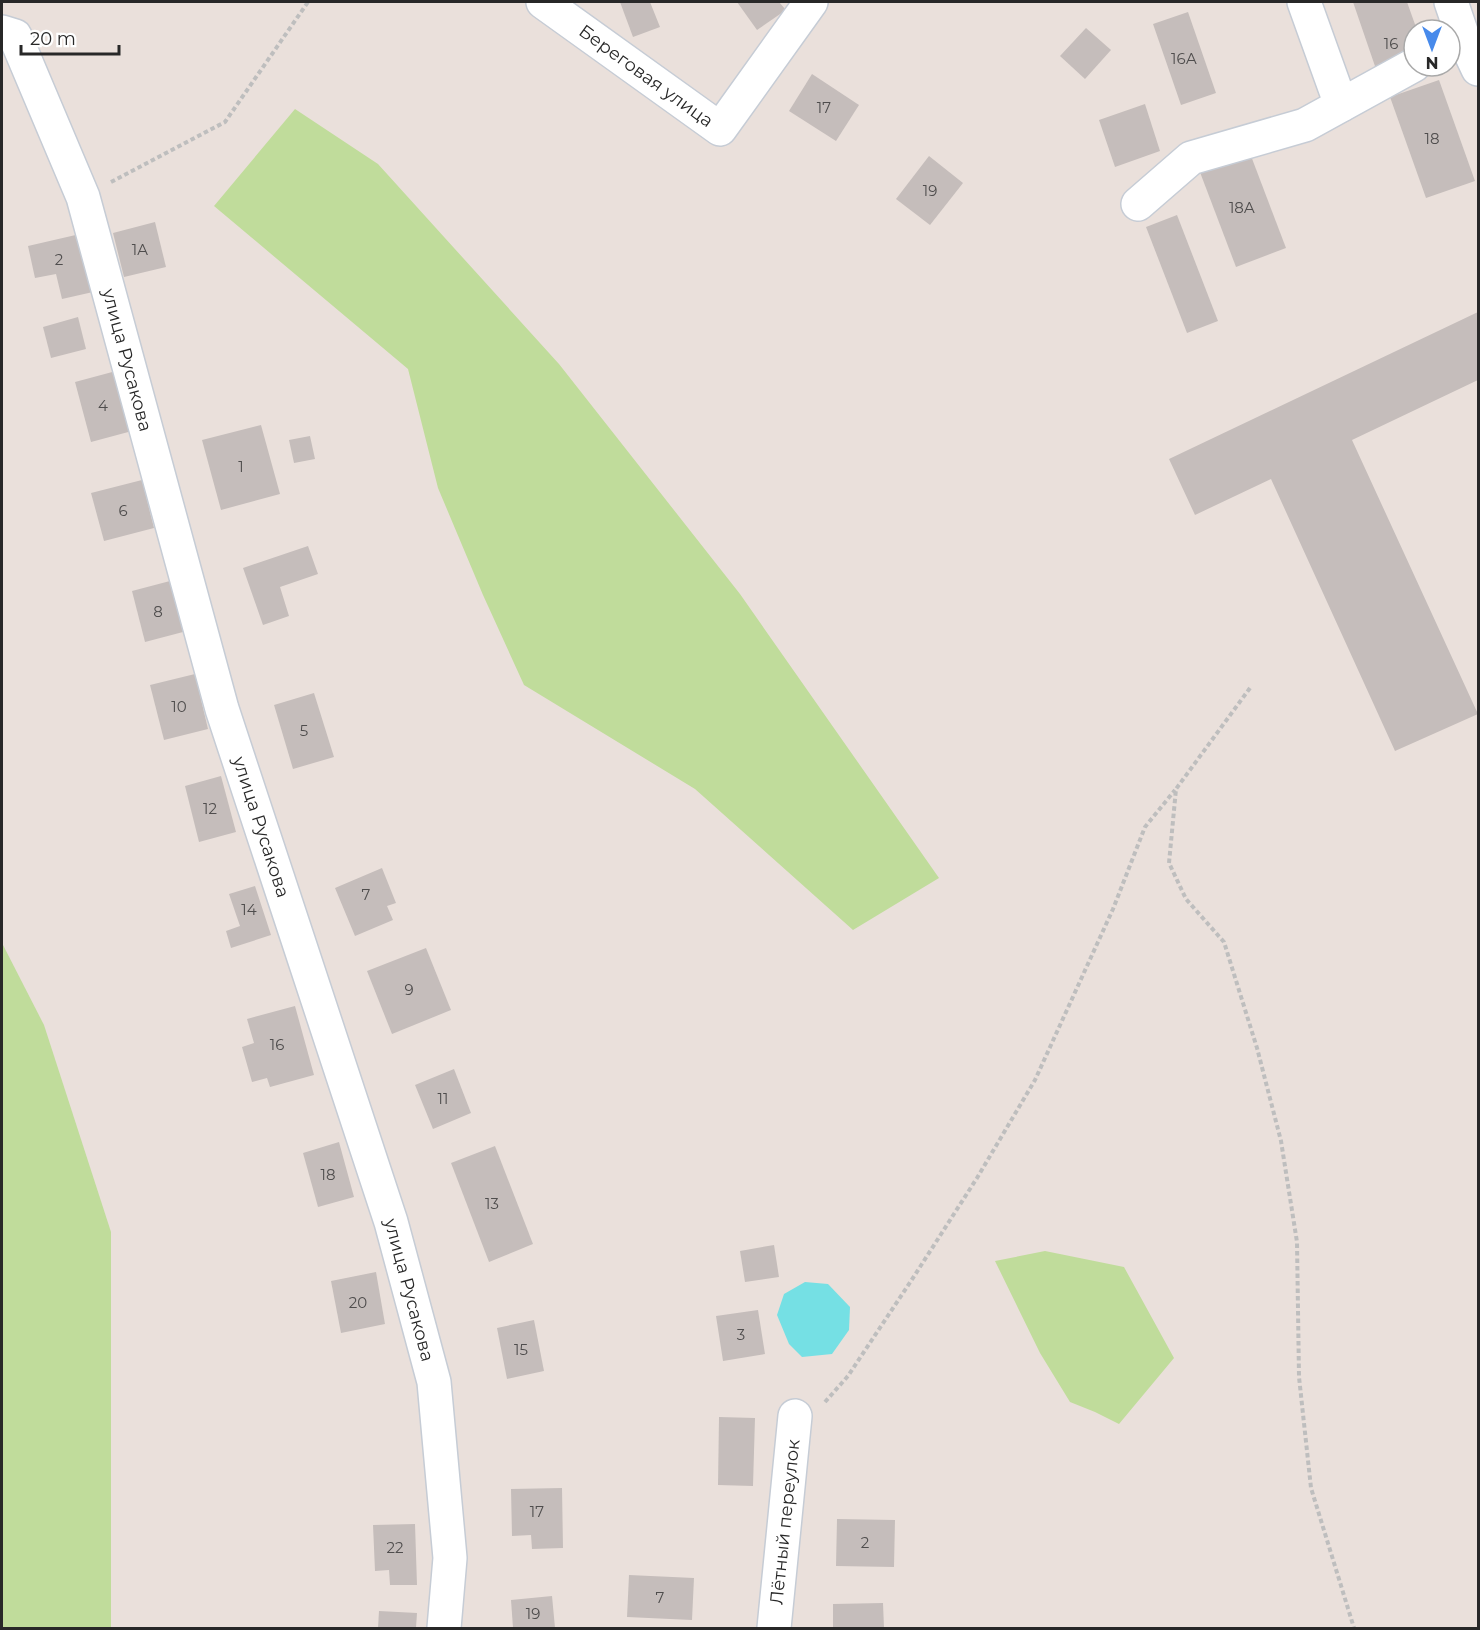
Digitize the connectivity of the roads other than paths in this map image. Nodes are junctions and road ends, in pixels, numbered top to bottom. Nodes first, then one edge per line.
1 (543, 2) edge
2 (811, 2) edge
3 (1304, 2) edge
4 (1451, 2) edge
5 (1453, 18) edge
6 (8, 34) edge
7 (1462, 47) edge
8 (1479, 69) edge
9 (1402, 72) edge
10 (1341, 105) junction
11 (1138, 204) dead end
12 (795, 1416) road end
13 (444, 1629) edge
14 (774, 1629) edge

1 - 2 street, Береговая улица
3 - 10 street
4 - 5 street
6 - 13 street, улица Русакова
7 - 8 street
9 - 10 street
10 - 11 street
12 - 14 street, Лётный переулок

